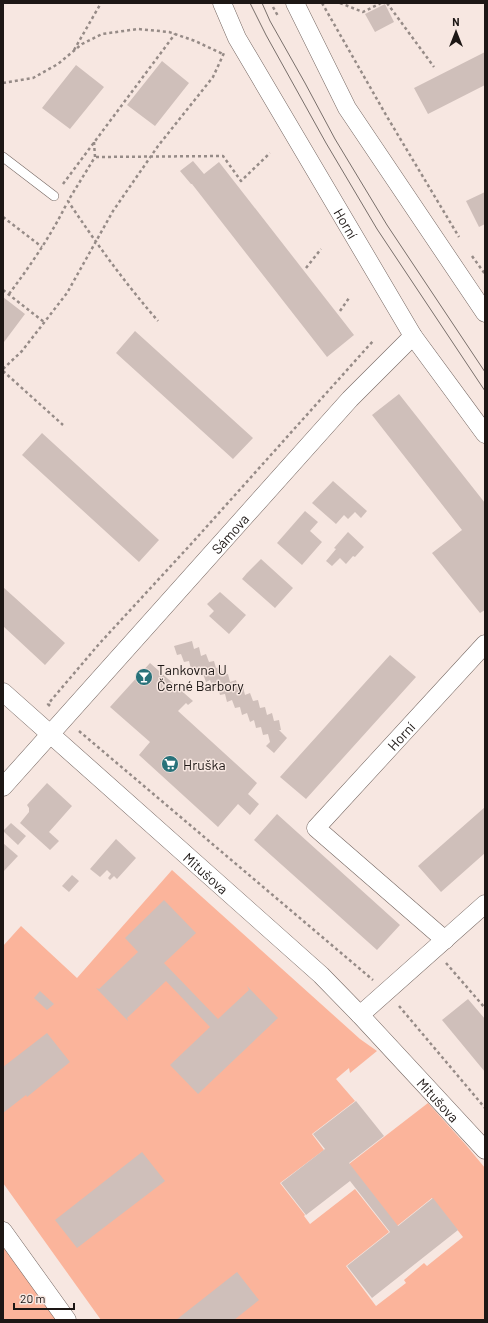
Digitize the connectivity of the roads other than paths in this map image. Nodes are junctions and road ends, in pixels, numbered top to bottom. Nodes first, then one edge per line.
1 (222, 3) edge
2 (295, 3) edge
3 (3, 157) edge
4 (54, 196) road end
5 (483, 308) edge
6 (413, 336) junction
7 (485, 434) edge
8 (485, 644) edge
9 (3, 692) edge
10 (50, 735) junction
11 (3, 787) edge
12 (485, 904) edge
13 (446, 940) junction
14 (360, 1015) junction
15 (485, 1150) edge
16 (3, 1231) edge
17 (67, 1320) edge

1 - 6 street, Horní
2 - 5 street
3 - 4 lane
6 - 7 street, Horní
6 - 10 street, Sámova
8 - 13 street, Horní
9 - 10 street
10 - 11 street, Sámova
10 - 14 street, Mitušova
12 - 13 street
13 - 14 street
14 - 15 street, Mitušova
16 - 17 street

